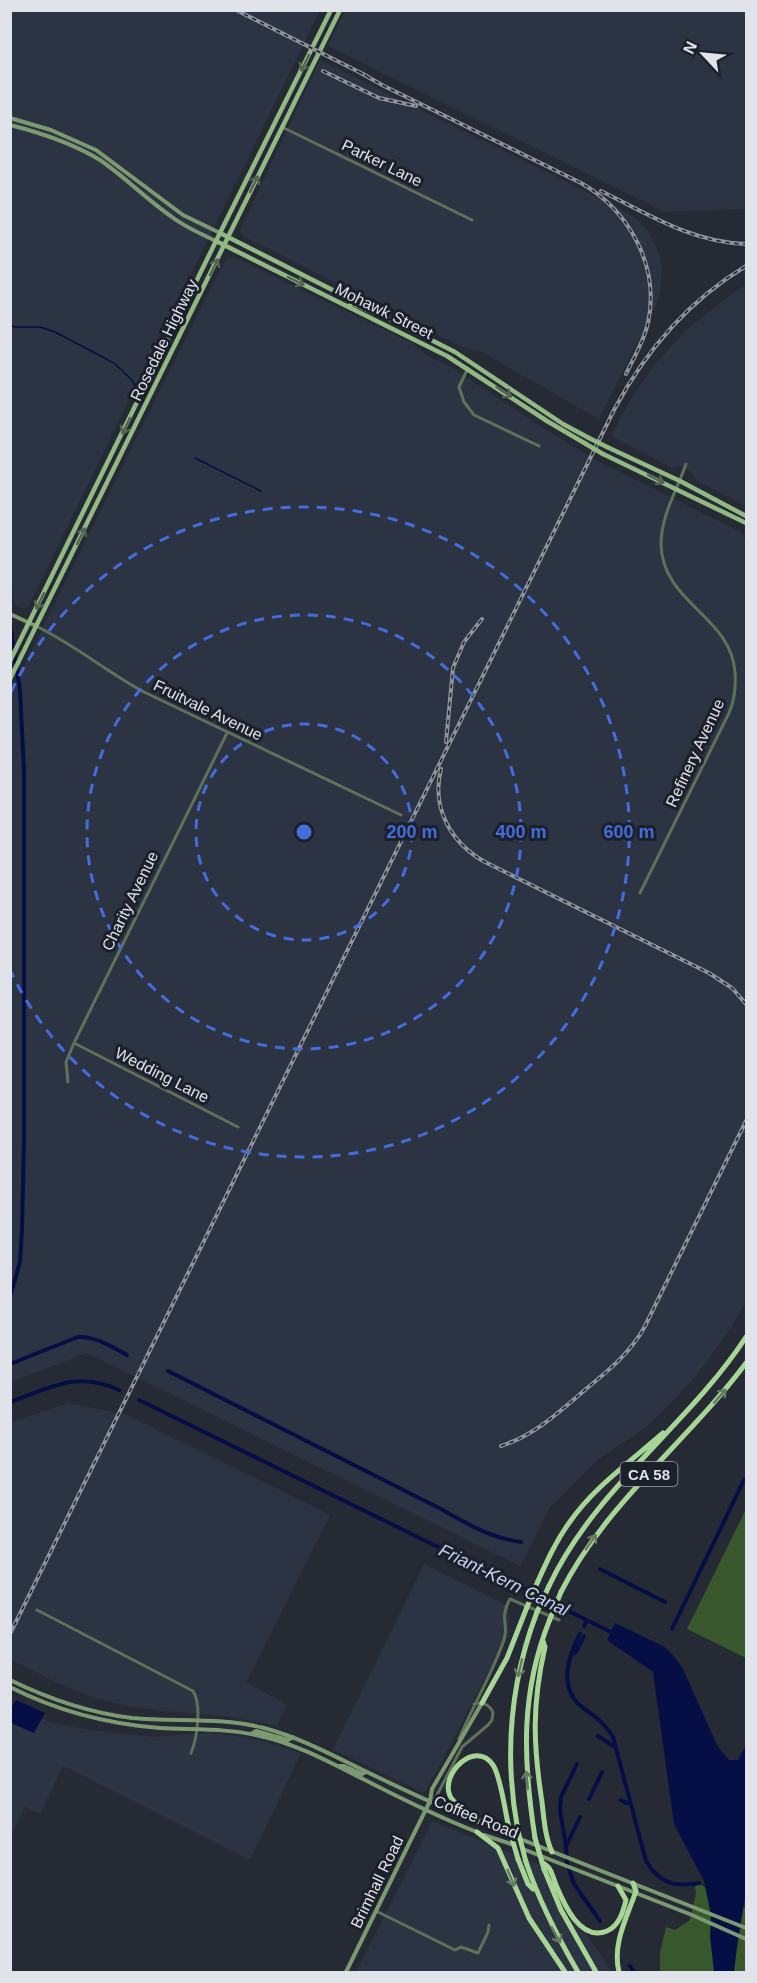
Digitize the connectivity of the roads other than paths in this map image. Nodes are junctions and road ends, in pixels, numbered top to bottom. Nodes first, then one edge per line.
1 (331, 10) edge
2 (340, 10) edge
3 (10, 118) edge
4 (10, 125) edge
5 (282, 127) junction
6 (472, 220) dead end
7 (220, 233) junction
8 (229, 237) junction
9 (216, 241) junction
10 (225, 245) junction
11 (348, 307) junction
12 (379, 313) junction
13 (468, 368) junction
14 (538, 446) dead end
15 (686, 464) dead end
16 (680, 481) junction
17 (676, 490) junction
18 (747, 516) edge
19 (747, 523) edge
20 (13, 615) edge
21 (29, 623) junction
22 (36, 626) junction
23 (10, 661) edge
24 (11, 679) edge
25 (227, 733) junction
26 (401, 815) dead end
27 (640, 893) dead end
28 (74, 1043) junction
29 (68, 1082) dead end
30 (238, 1127) dead end
31 (747, 1337) edge
32 (747, 1363) edge
33 (684, 1414) junction
34 (10, 1598) edge
35 (10, 1608) edge
36 (37, 1610) dead end
37 (559, 1620) dead end
38 (542, 1640) junction
39 (10, 1680) edge
40 (10, 1687) edge
41 (482, 1703) junction
42 (474, 1704) junction
43 (196, 1720) junction
44 (196, 1728) junction
45 (251, 1734) junction
46 (294, 1737) junction
47 (458, 1742) junction
48 (191, 1753) dead end
49 (337, 1766) junction
50 (366, 1772) junction
51 (430, 1801) junction
52 (426, 1810) junction
53 (486, 1826) junction
54 (477, 1832) junction
55 (555, 1853) junction
56 (547, 1870) junction
57 (633, 1883) junction
58 (618, 1886) junction
59 (535, 1891) junction
60 (636, 1893) junction
61 (376, 1911) junction
62 (489, 1925) dead end
63 (747, 1928) edge
64 (747, 1939) edge
65 (346, 1972) edge
66 (565, 1972) edge
67 (578, 1972) edge
68 (596, 1972) edge
69 (619, 1972) edge

1 -> 7 main road, Rosedale Highway
2 - 5 main road, Rosedale Highway
3 - 7 main road, Mohawk Street
4 - 9 main road, Mohawk Street
5 - 6 street, Parker Lane
8 -> 5 main road, Rosedale Highway
7 - 8 main road, Mohawk Street
7 - 9 main road, Rosedale Highway
8 - 10 main road, Rosedale Highway
8 - 12 main road, Mohawk Street
9 - 10 main road, Mohawk Street
9 -> 21 main road, Rosedale Highway
10 -> 11 main road, Mohawk Street
22 -> 10 main road, Rosedale Highway
11 - 12 main road
11 - 13 main road, Mohawk Street
12 - 16 main road, Mohawk Street, bridge
13 - 14 street
13 -> 17 main road, Mohawk Street, bridge
15 - 16 street, Refinery Avenue
16 - 17 street, Refinery Avenue
16 - 18 main road, Mohawk Street
17 - 19 main road, Mohawk Street
17 - 27 street, Refinery Avenue
20 - 21 main road, Fruitvale Avenue
21 - 22 main road, Fruitvale Avenue
21 - 23 main road, Rosedale Highway
22 - 24 main road, Rosedale Highway
22 - 25 street, Fruitvale Avenue
25 - 26 street, Fruitvale Avenue
25 - 28 street, Charity Avenue
28 - 29 street, Charity Avenue
28 - 30 street, Wedding Lane
31 - 33 highway, CA 58
38 -> 32 highway, CA 58, bridge
33 - 41 highway, bridge
33 -> 59 highway, CA 58, bridge
34 - 35 street
36 - 43 street
37 - 42 street, Brimhall Road
38 - 55 highway
56 -> 38 highway, bridge
39 - 43 main road, Coffee Road
40 - 44 main road, Coffee Road
41 - 42 street
41 - 47 main road, Brimhall Road
41 - 51 street, Brimhall Road
42 - 47 street, Brimhall Road
43 - 44 street
43 - 46 main road, Coffee Road
44 - 45 main road, Coffee Road
44 - 48 street
45 - 46 main road
45 - 49 main road, Coffee Road
46 - 50 main road, Coffee Road
47 - 51 main road, Brimhall Road
49 - 50 main road
49 - 52 main road, Coffee Road
50 - 51 main road, Coffee Road
51 - 52 main road, Brimhall Road
51 - 53 main road, Coffee Road
52 - 54 main road, Coffee Road
52 - 61 main road, Brimhall Road
53 - 55 main road, Coffee Road
53 - 59 highway, bridge
54 - 58 main road, Coffee Road
54 -> 66 highway
55 - 57 main road, Coffee Road
56 - 58 highway
56 - 68 highway
57 - 60 highway
57 - 63 main road, Coffee Road
58 - 60 main road, Coffee Road
59 -> 67 highway
60 - 64 main road, Coffee Road
60 - 69 highway
61 - 62 street
61 - 65 main road, Brimhall Road

